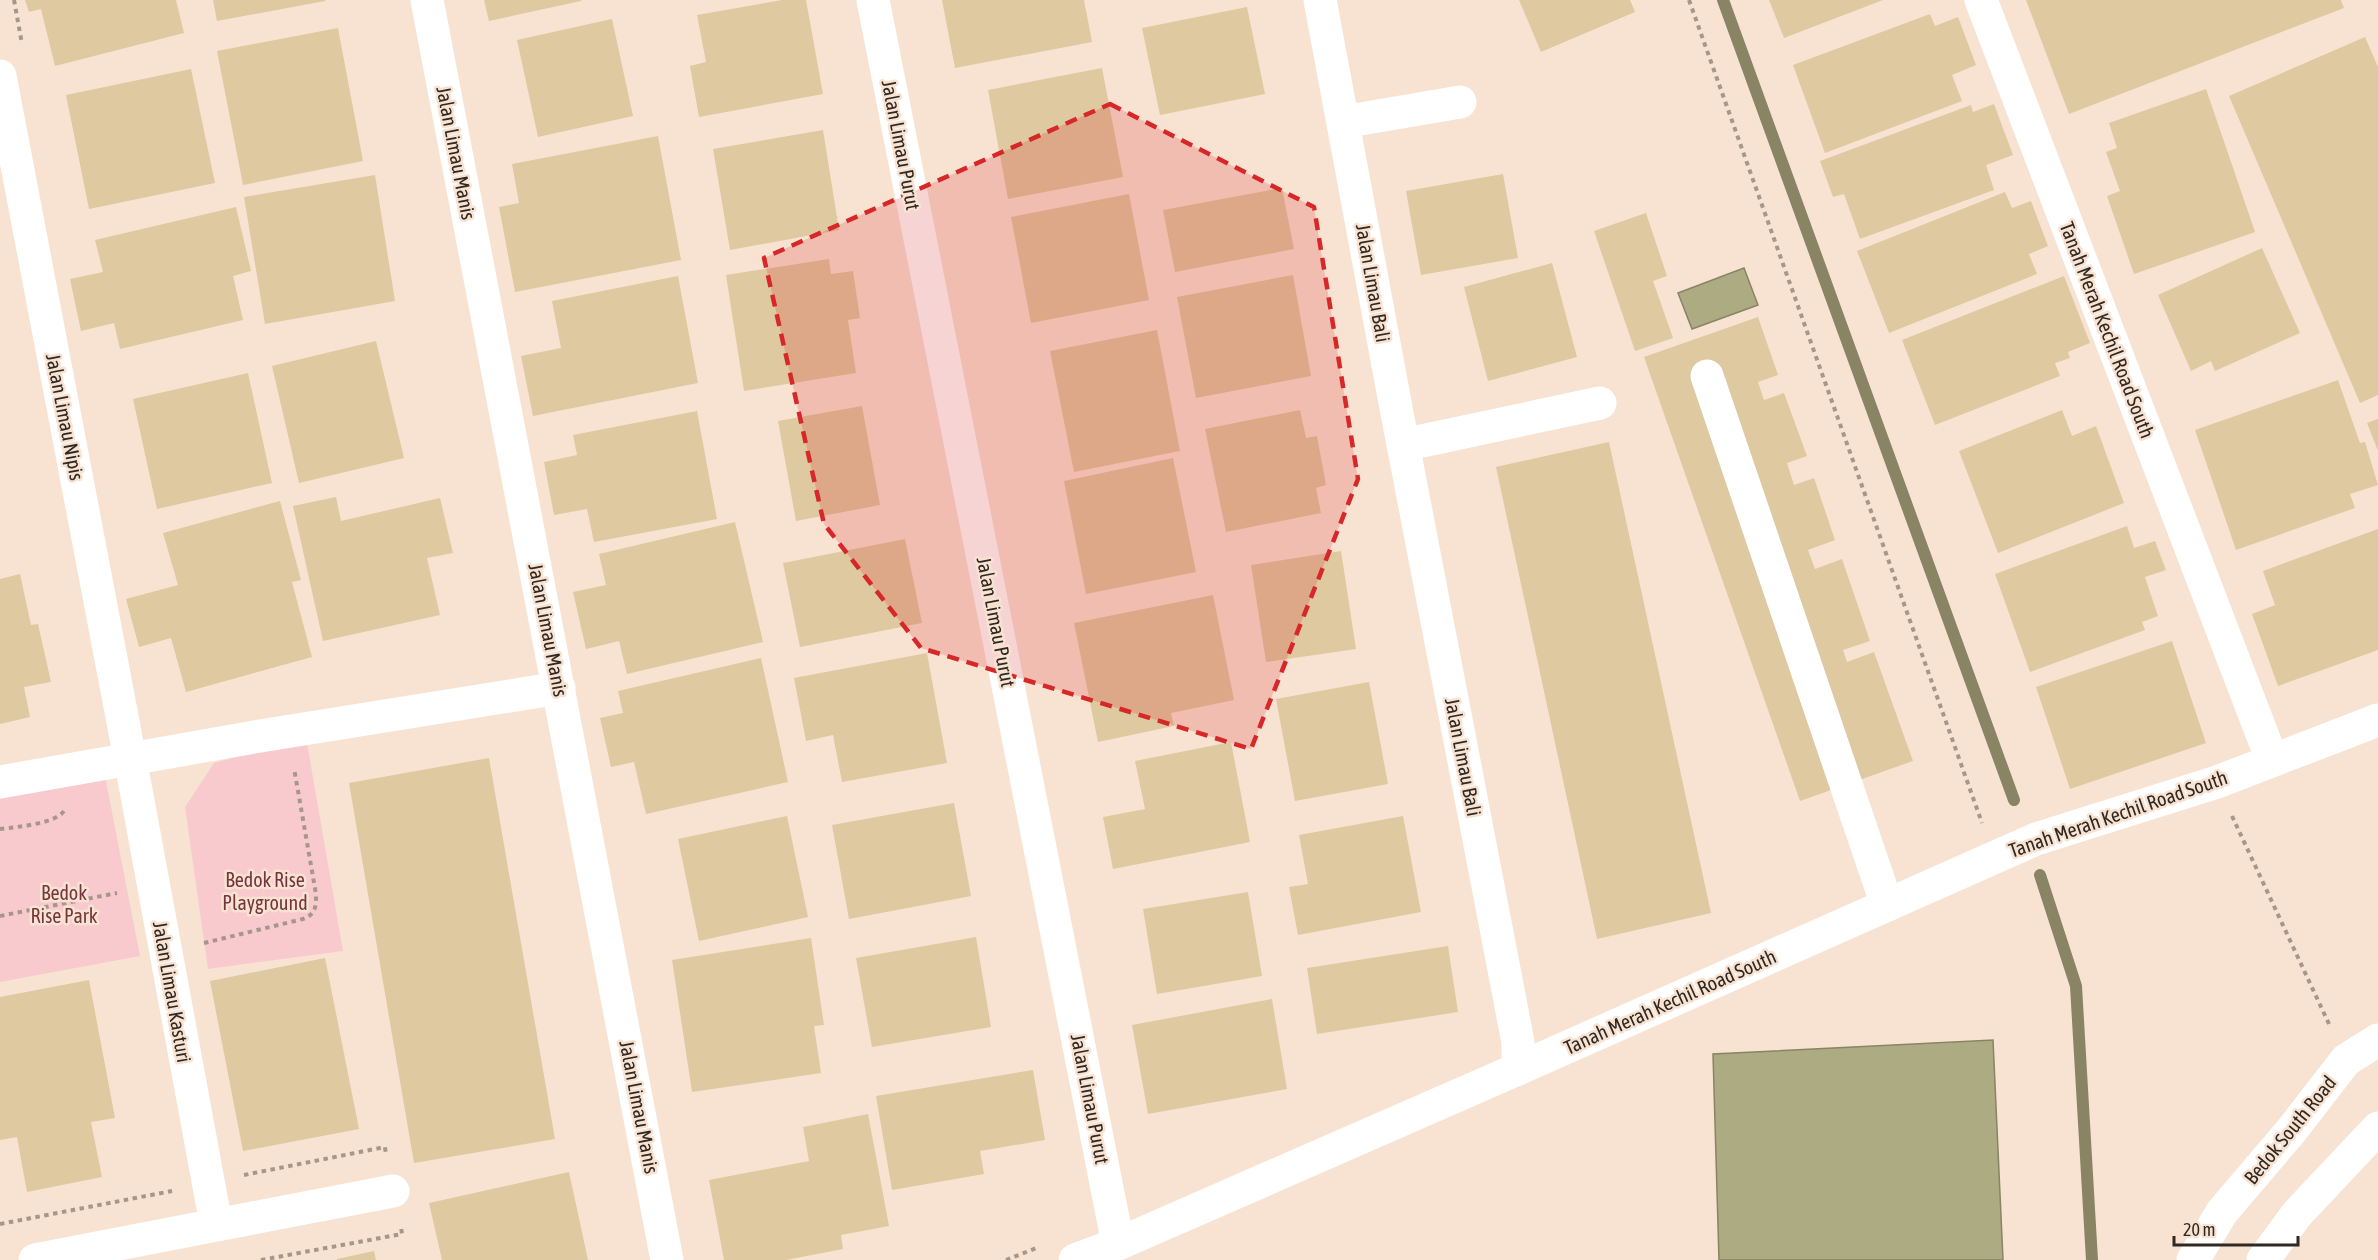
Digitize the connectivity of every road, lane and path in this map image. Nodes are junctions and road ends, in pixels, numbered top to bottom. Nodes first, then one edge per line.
1 (427, 0) edge
2 (873, 0) edge
3 (1320, 0) edge
4 (1689, 0) edge
5 (1981, 0) edge
6 (0, 76) edge
7 (1460, 102) dead end
8 (1343, 122) junction
9 (1707, 376) dead end
10 (1600, 403) dead end
11 (1403, 445) junction
12 (559, 688) junction
13 (2378, 720) edge
14 (287, 732) junction
15 (130, 759) junction
16 (2272, 760) junction
17 (0, 782) edge
18 (2217, 782) junction
19 (1997, 856) junction
20 (153, 886) junction
21 (1887, 904) junction
22 (0, 916) edge
23 (195, 945) dead end
24 (2378, 1040) edge
25 (2346, 1060) junction
26 (1518, 1069) junction
27 (2378, 1128) edge
28 (393, 1191) dead end
29 (216, 1224) junction
30 (1118, 1244) junction
31 (35, 1260) edge
32 (667, 1260) edge
33 (1075, 1260) edge
34 (2193, 1260) edge
35 (2263, 1260) edge

1 - 12 street, Jalan Limau Manis
2 - 30 street, Jalan Limau Purut
3 - 8 street, Jalan Limau Bali
4 - 19 path
5 - 16 street, Tanah Merah Kechil Road South
6 - 15 street, Jalan Limau Nipis
7 - 8 street
8 - 11 street, Jalan Limau Bali
9 - 21 street
10 - 11 street
11 - 26 street, Jalan Limau Bali
12 - 14 street
12 - 32 street, Jalan Limau Manis
13 - 16 street, Tanah Merah Kechil Road South
14 - 15 street
14 - 23 path
15 - 17 street
15 - 20 street, Jalan Limau Kasturi
16 - 18 street, Tanah Merah Kechil Road South
18 - 19 street, Tanah Merah Kechil Road South
18 - 25 path
19 - 21 street, Tanah Merah Kechil Road South
20 - 22 path
20 - 29 street, Jalan Limau Kasturi
21 - 26 street, Tanah Merah Kechil Road South
24 - 25 street, Bedok South Road
25 - 34 street, Bedok South Road
26 - 30 street, Tanah Merah Kechil Road South
27 - 35 street
28 - 29 street
29 - 31 street
30 - 33 street, Tanah Merah Kechil Road South

